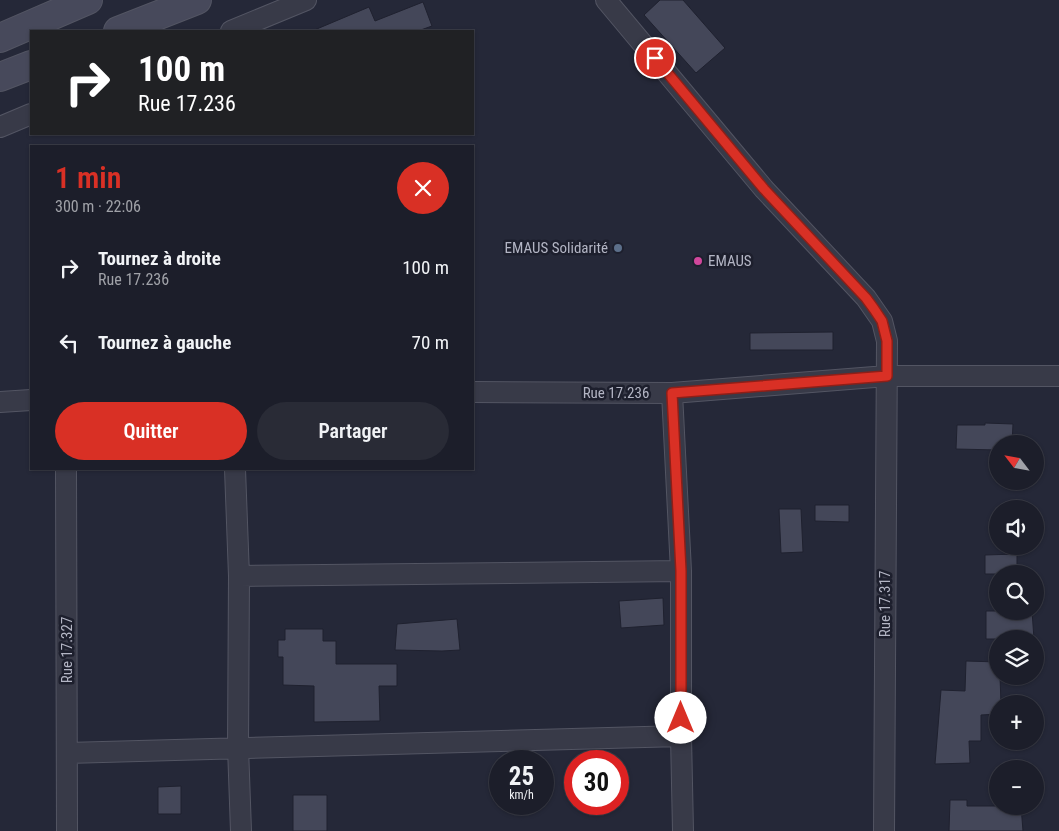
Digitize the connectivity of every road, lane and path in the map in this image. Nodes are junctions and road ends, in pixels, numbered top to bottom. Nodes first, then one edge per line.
1 (88, 0) edge
2 (197, 0) edge
3 (306, 0) edge
4 (606, 0) edge
5 (121, 30) edge
6 (233, 30) edge
7 (0, 38) edge
8 (30, 65) edge
9 (0, 77) edge
10 (30, 114) edge
11 (0, 128) edge
12 (887, 376) junction
13 (1059, 376) edge
14 (474, 392) edge
15 (672, 393) junction
16 (30, 400) edge
17 (0, 402) edge
18 (66, 470) edge
19 (235, 470) edge
20 (681, 571) junction
21 (239, 576) junction
22 (681, 736) junction
23 (238, 748) junction
24 (67, 753) junction
25 (67, 831) edge
26 (241, 831) edge
27 (683, 831) edge
28 (884, 831) edge

1 - 7 main road
2 - 5 main road
3 - 6 street
4 - 12 street, Rue 17.317
8 - 9 main road
10 - 11 street
12 - 13 street, Rue 17.236
12 - 15 street, Rue 17.236
12 - 28 street, Rue 17.317
14 - 15 street, Rue 17.236
15 - 20 street
16 - 17 street
18 - 24 street, Rue 17.327
19 - 21 street
20 - 21 street
20 - 22 street
21 - 23 street
22 - 23 street
22 - 27 street
23 - 24 street
23 - 26 street
24 - 25 street, Rue 17.327

